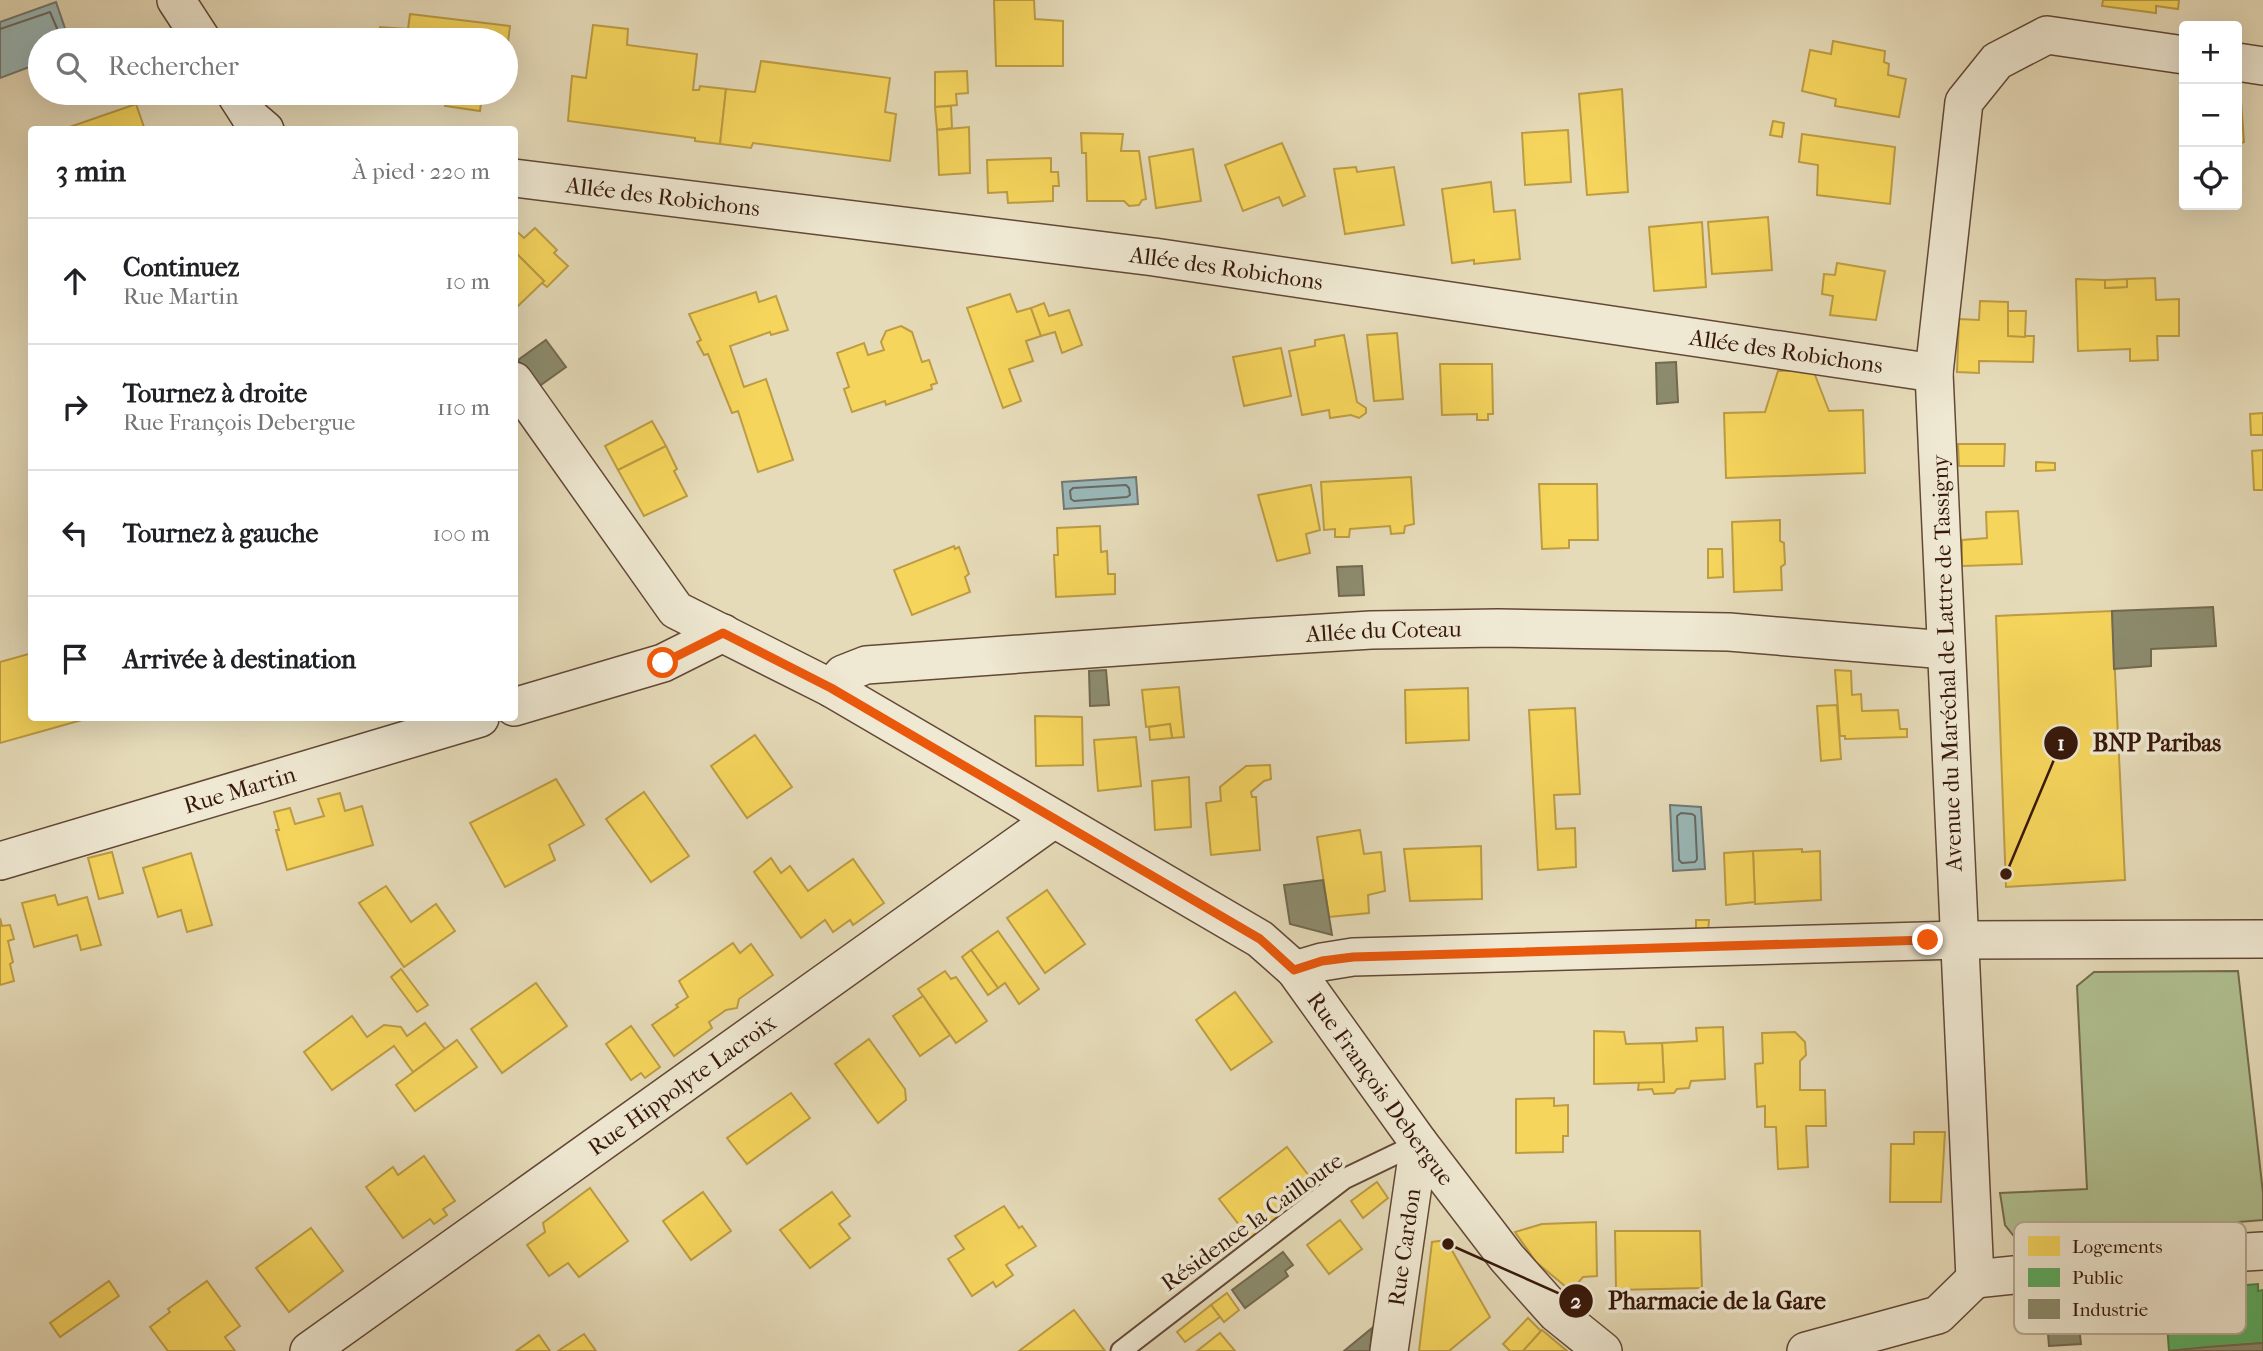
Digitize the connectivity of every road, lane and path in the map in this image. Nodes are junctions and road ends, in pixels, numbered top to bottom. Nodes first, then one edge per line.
1 (176, 0) edge
2 (194, 28) edge
3 (2179, 54) edge
4 (2242, 63) edge
5 (2263, 66) edge
6 (243, 105) edge
7 (260, 126) edge
8 (518, 178) edge
9 (1934, 373) junction
10 (518, 387) edge
11 (723, 633) junction
12 (1946, 650) junction
13 (831, 688) junction
14 (518, 706) edge
15 (470, 721) edge
16 (1054, 819) junction
17 (0, 861) edge
18 (2263, 939) edge
19 (1959, 940) junction
20 (1294, 970) junction
21 (1419, 1143) junction
22 (2014, 1275) edge
23 (1975, 1279) junction
24 (309, 1351) edge
25 (1121, 1351) edge
26 (1389, 1351) edge
27 (1603, 1351) edge
28 (1806, 1351) edge

1 - 2 street
3 - 9 street, Avenue du Maréchal de Lattre de Tassigny
4 - 5 street
6 - 7 street
8 - 9 street, Allée des Robichons
9 - 12 street, Avenue du Maréchal de Lattre de Tassigny
10 - 11 street, Rue François Debergue
11 - 13 street, Rue François Debergue
11 - 14 street
12 - 13 street, Allée du Coteau
12 - 19 street, Avenue du Maréchal de Lattre de Tassigny
13 - 16 street, Rue François Debergue
15 - 17 street, Rue Martin
16 - 20 street, Rue François Debergue
16 - 24 street, Rue Hippolyte Lacroix
18 - 19 street
19 - 20 street
19 - 23 street, Avenue du Maréchal de Lattre de Tassigny
20 - 21 street, Rue François Debergue
21 - 25 lane, Résidence la Cailloute
21 - 26 street, Rue Cardon
21 - 27 street, Rue François Debergue
22 - 23 street
23 - 28 street

